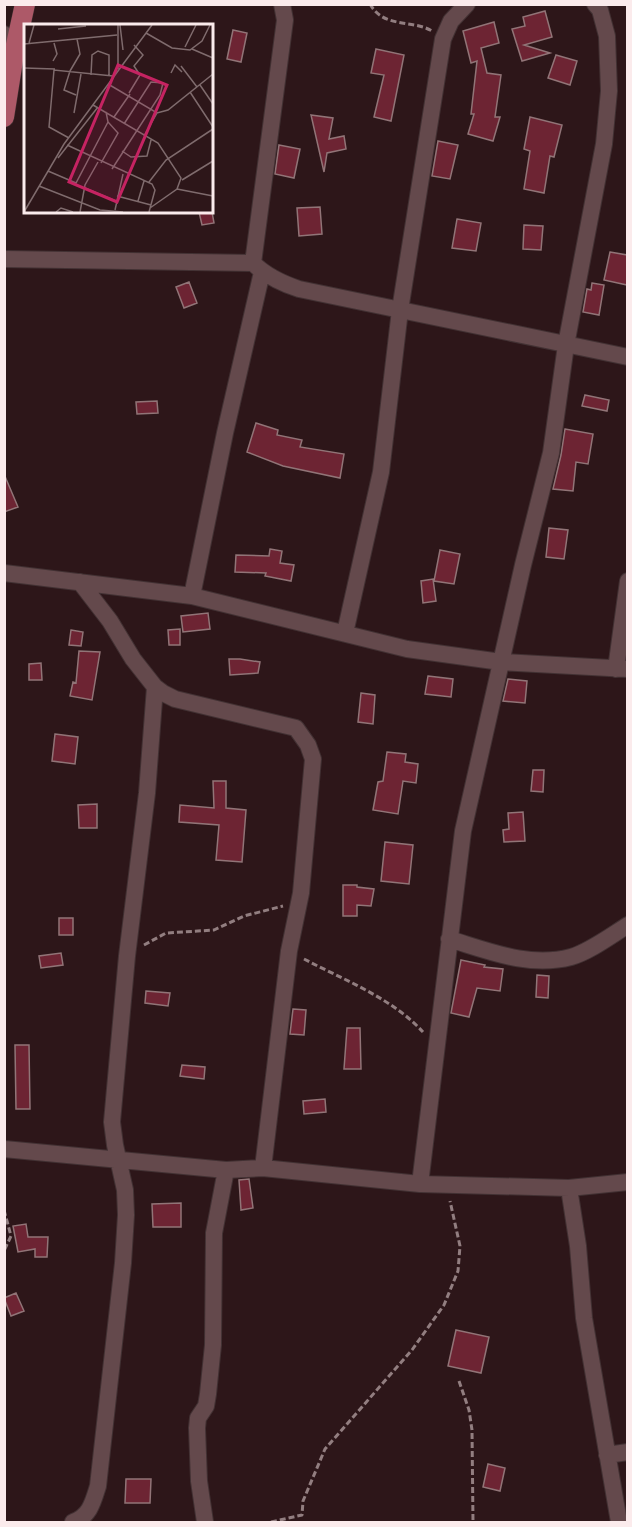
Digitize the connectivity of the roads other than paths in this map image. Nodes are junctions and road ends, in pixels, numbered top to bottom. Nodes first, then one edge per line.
1 (25, 4) edge
2 (282, 4) edge
3 (467, 4) edge
4 (595, 4) edge
5 (4, 34) edge
6 (14, 54) junction
7 (4, 117) edge
8 (4, 260) edge
9 (258, 268) junction
10 (400, 310) junction
11 (566, 345) junction
12 (627, 357) edge
13 (4, 573) edge
14 (627, 581) edge
15 (80, 582) junction
16 (192, 596) junction
17 (345, 633) junction
18 (501, 662) junction
19 (622, 669) edge
20 (155, 687) junction
21 (627, 925) edge
22 (449, 939) junction
23 (4, 1149) edge
24 (119, 1161) junction
25 (263, 1168) junction
26 (225, 1170) junction
27 (627, 1182) edge
28 (420, 1184) junction
29 (569, 1188) junction
30 (627, 1452) edge
31 (607, 1455) junction
32 (73, 1522) edge
33 (205, 1522) edge
34 (614, 1522) edge

1 - 6 main road
2 - 9 street
3 - 10 street
4 - 11 street
5 - 6 street
6 - 7 main road
8 - 9 street
9 - 10 street
9 - 16 street
10 - 11 street
10 - 17 street
11 - 12 street
11 - 18 street
13 - 15 street
14 - 19 street
15 - 16 street
15 - 20 street
16 - 17 street
17 - 18 street
18 - 19 street
18 - 22 street
20 - 24 street
20 - 25 street
21 - 22 street
22 - 28 street
23 - 24 street
24 - 26 street
24 - 32 street
25 - 26 street
25 - 28 street
26 - 33 street
27 - 29 street
28 - 29 street
29 - 31 street
30 - 31 street
31 - 34 street

